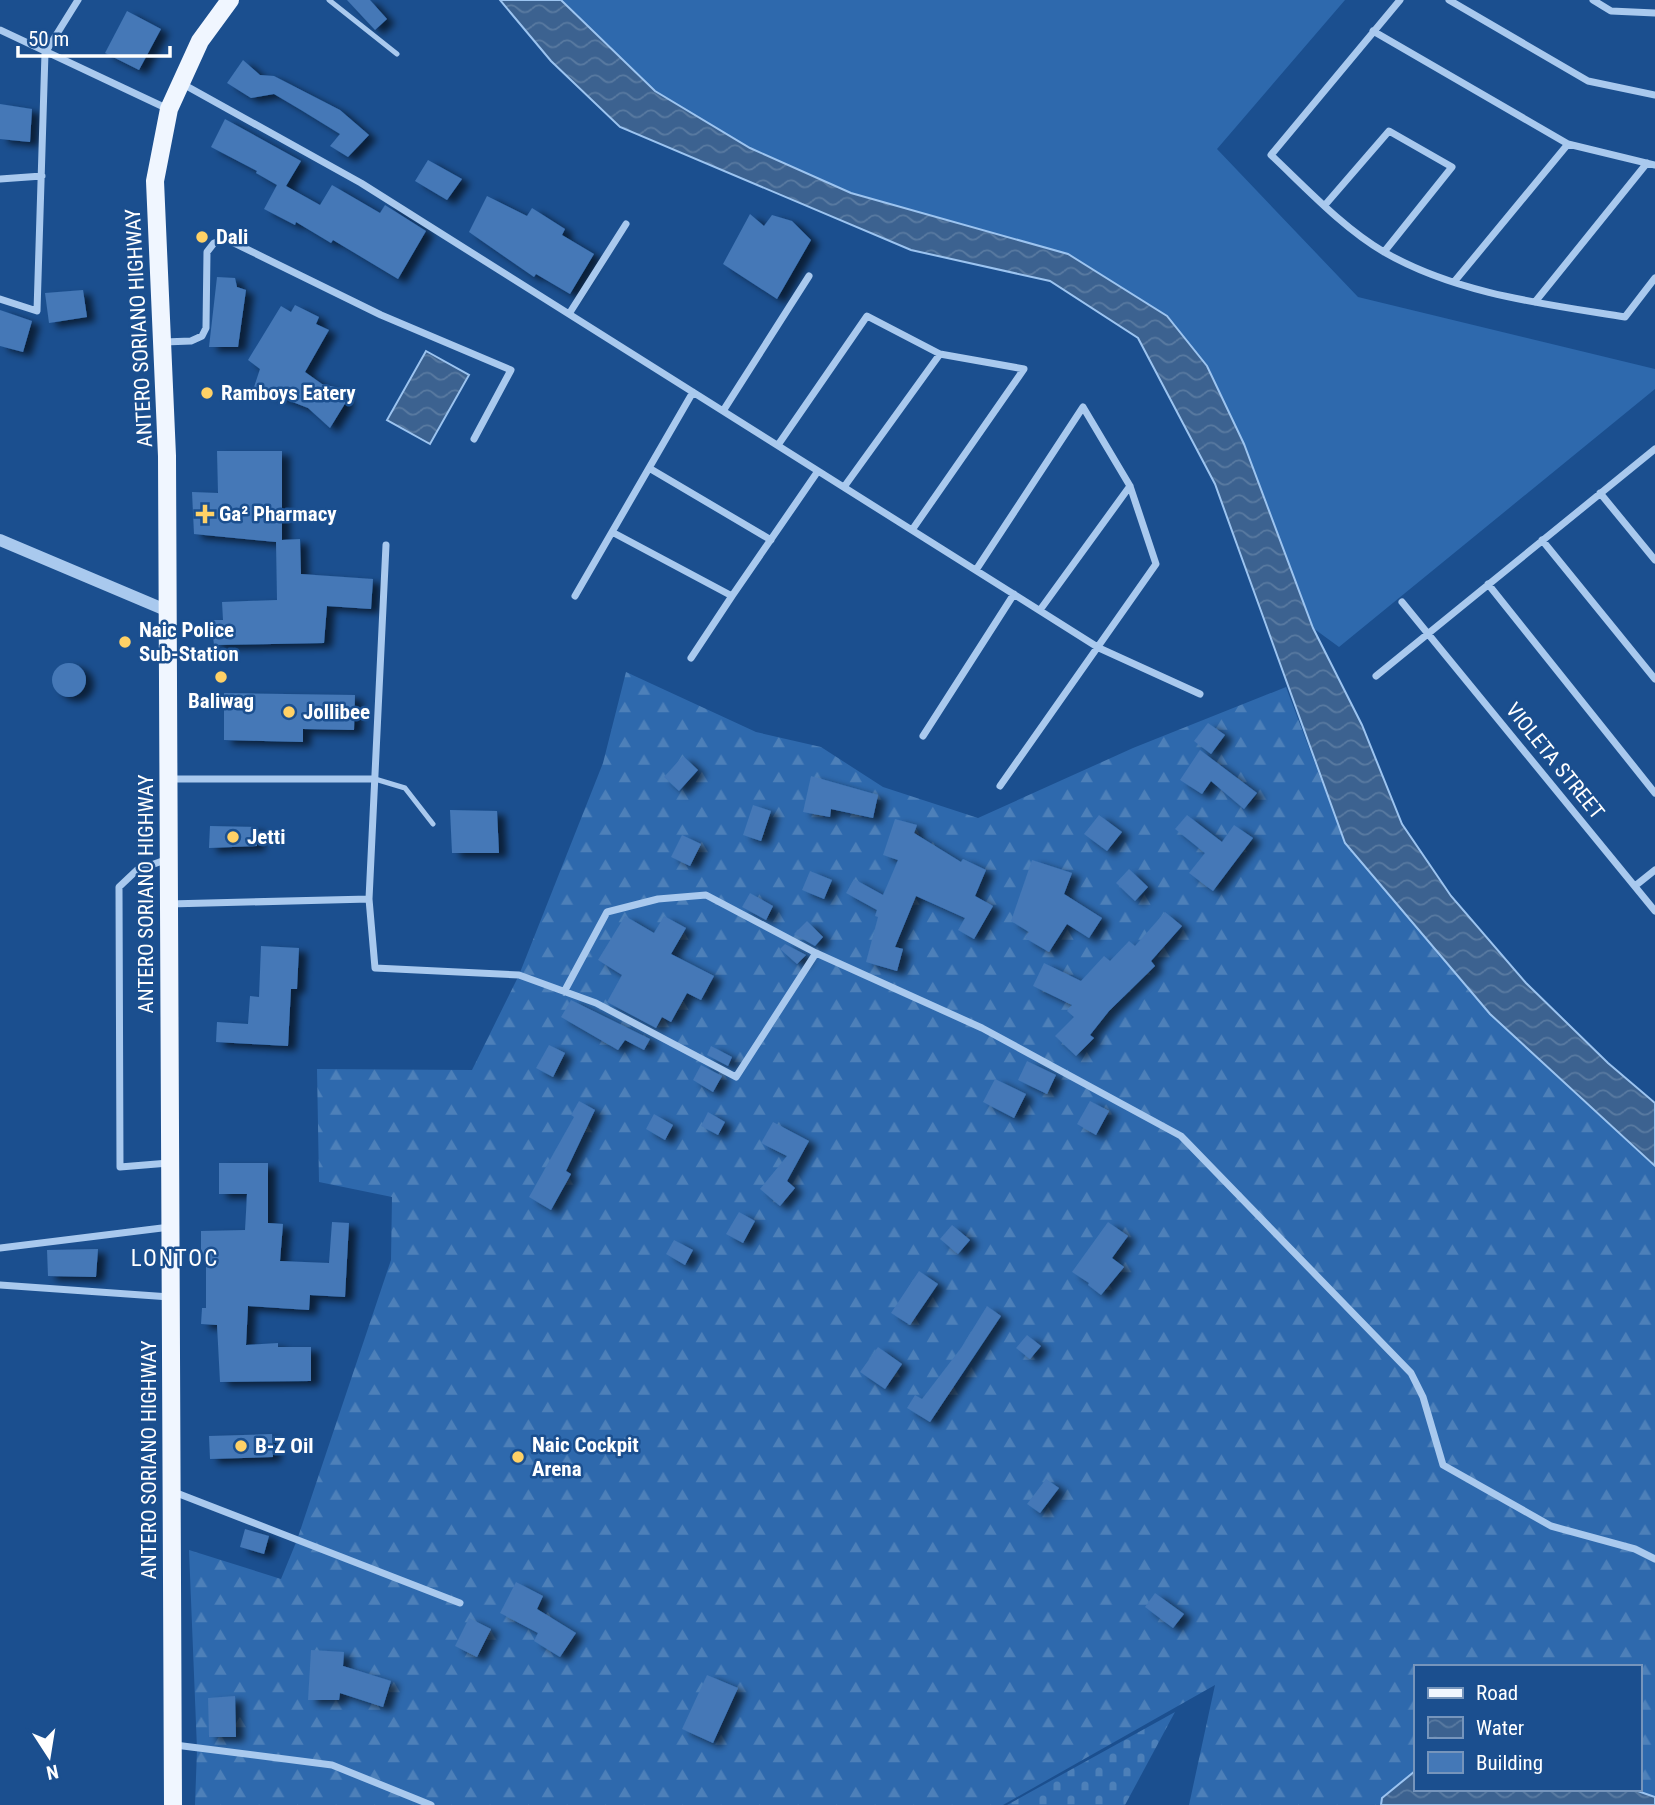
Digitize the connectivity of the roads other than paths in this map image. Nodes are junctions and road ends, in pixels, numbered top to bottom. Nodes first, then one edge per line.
1 (78, 0) edge
2 (230, 0) edge
3 (329, 0) edge
4 (1400, 0) edge
5 (1449, 0) edge
6 (1593, 0) edge
7 (1655, 13) edge
8 (0, 30) edge
9 (1373, 31) junction
10 (45, 53) junction
11 (397, 54) dead end
12 (180, 83) junction
13 (1655, 95) edge
14 (169, 109) junction
15 (1569, 144) junction
16 (1651, 164) edge
17 (42, 176) junction
18 (0, 179) edge
19 (1325, 205) junction
20 (626, 224) dead end
21 (1384, 252) junction
22 (809, 276) dead end
23 (1655, 278) edge
24 (1454, 282) junction
25 (0, 299) edge
26 (1535, 302) junction
27 (569, 314) junction
28 (164, 342) junction
29 (940, 354) junction
30 (693, 392) junction
31 (723, 411) junction
32 (474, 439) dead end
33 (778, 445) junction
34 (1655, 449) edge
35 (649, 468) junction
36 (818, 471) junction
37 (1130, 486) junction
38 (844, 487) junction
39 (1600, 494) junction
40 (912, 530) junction
41 (612, 532) junction
42 (0, 540) edge
43 (771, 540) junction
44 (1542, 540) junction
45 (386, 545) dead end
46 (1655, 560) edge
47 (976, 570) junction
48 (1488, 584) junction
49 (1014, 594) junction
50 (575, 596) dead end
51 (732, 596) junction
52 (1402, 603) dead end
53 (1040, 610) junction
54 (168, 611) junction
55 (1428, 634) junction
56 (1099, 648) junction
57 (691, 658) dead end
58 (1376, 676) dead end
59 (1655, 679) edge
60 (1200, 694) dead end
61 (923, 736) dead end
62 (168, 779) junction
63 (375, 779) junction
64 (1000, 786) dead end
65 (1655, 793) edge
66 (433, 824) dead end
67 (169, 859) junction
68 (1655, 870) edge
69 (1635, 886) junction
70 (369, 899) junction
71 (169, 904) junction
72 (1655, 911) edge
73 (816, 953) junction
74 (564, 992) junction
75 (170, 1163) junction
76 (171, 1227) junction
77 (0, 1248) edge
78 (0, 1285) edge
79 (171, 1297) junction
80 (172, 1492) junction
81 (1655, 1559) edge
82 (460, 1603) dead end
83 (171, 1744) junction
84 (173, 1805) edge
85 (431, 1805) edge

1 - 10 street
2 - 12 main road, ANTERO SORIANO HIGHWAY
3 - 11 lane
4 - 9 street
5 - 13 street
6 - 7 street
8 - 10 street
9 - 15 street
9 - 19 street
10 - 14 street
10 - 17 street
12 - 14 main road, ANTERO SORIANO HIGHWAY
12 - 27 street
14 - 28 main road, ANTERO SORIANO HIGHWAY
15 - 16 street
15 - 24 street
16 - 26 street
17 - 18 street
17 - 25 street
19 - 21 street
19 - 21 street
20 - 27 street
21 - 24 street
22 - 31 street
23 - 26 street
24 - 26 street
27 - 30 street
28 - 32 street
28 - 54 main road, ANTERO SORIANO HIGHWAY
29 - 33 street
29 - 38 street
29 - 40 street
30 - 31 street
30 - 35 street
31 - 33 street
33 - 36 street
34 - 39 street
35 - 41 street
35 - 43 street
36 - 38 street
36 - 43 street
37 - 47 street
37 - 53 street
37 - 56 street
38 - 40 street
39 - 44 street
39 - 46 street
40 - 47 street
41 - 50 street
41 - 51 street
42 - 54 street
43 - 51 street
44 - 48 street
44 - 59 street
45 - 63 street
47 - 49 street
48 - 55 street
48 - 65 street
49 - 53 street
49 - 61 street
51 - 57 street
52 - 55 street, VIOLETA STREET
53 - 56 street
54 - 62 main road, ANTERO SORIANO HIGHWAY
55 - 58 street
55 - 69 street, VIOLETA STREET
56 - 60 street
56 - 64 street
62 - 63 street
62 - 67 main road, ANTERO SORIANO HIGHWAY
63 - 66 lane
63 - 70 street
67 - 71 main road, ANTERO SORIANO HIGHWAY
67 - 75 street
68 - 69 street
69 - 72 street, VIOLETA STREET
70 - 71 street
70 - 74 street
71 - 75 main road, ANTERO SORIANO HIGHWAY
73 - 74 street
73 - 74 street
73 - 81 street
75 - 76 main road, ANTERO SORIANO HIGHWAY
76 - 77 street
76 - 79 main road, ANTERO SORIANO HIGHWAY
78 - 79 street
79 - 80 main road, ANTERO SORIANO HIGHWAY
80 - 82 street
80 - 83 main road, ANTERO SORIANO HIGHWAY
83 - 84 main road, ANTERO SORIANO HIGHWAY
83 - 85 street

